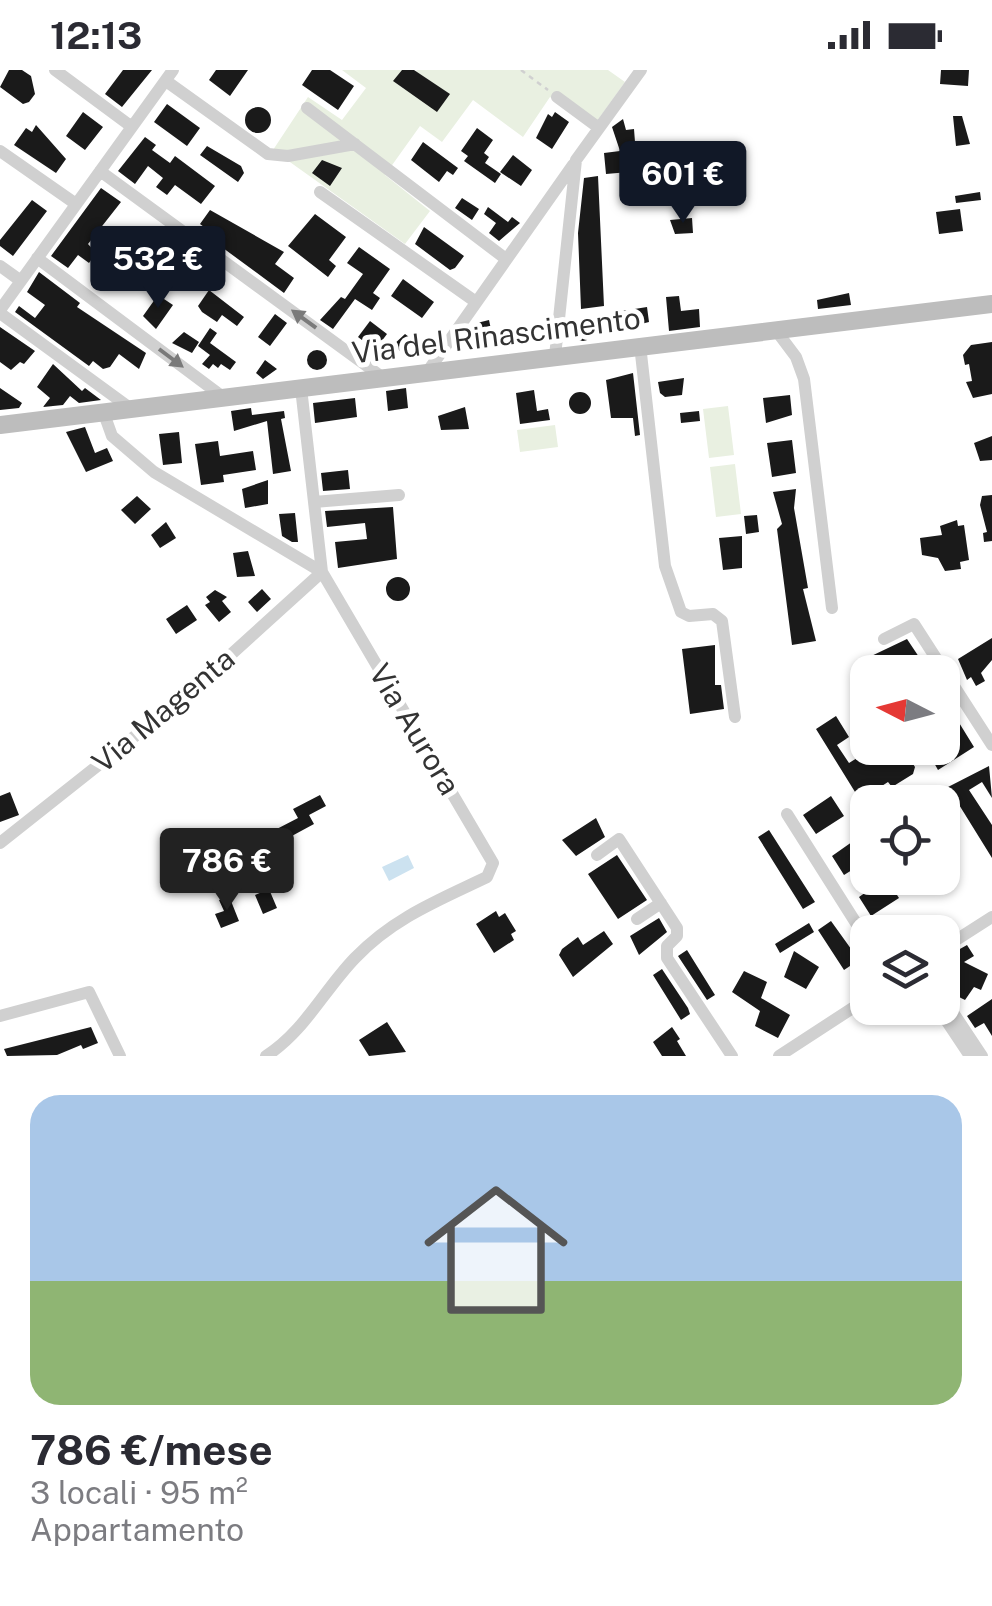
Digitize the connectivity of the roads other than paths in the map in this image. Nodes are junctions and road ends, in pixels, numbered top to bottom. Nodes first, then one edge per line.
1 (54, 70) edge
2 (641, 70) edge
3 (170, 75) edge
4 (557, 97) road end
5 (306, 108) dead end
6 (132, 127) junction
7 (599, 128) junction
8 (354, 144) junction
9 (0, 151) edge
10 (576, 160) junction
11 (100, 171) junction
12 (320, 192) dead end
13 (76, 204) junction
14 (37, 258) junction
15 (506, 259) junction
16 (0, 266) edge
17 (21, 281) junction
18 (476, 302) junction
19 (992, 304) edge
20 (1, 309) edge
21 (775, 329) junction
22 (640, 345) junction
23 (555, 356) junction
24 (428, 371) junction
25 (382, 377) junction
26 (301, 388) junction
27 (223, 397) junction
28 (130, 408) junction
29 (103, 411) junction
30 (3, 424) edge
31 (399, 495) dead end
32 (314, 502) junction
33 (322, 572) junction
34 (832, 608) dead end
35 (884, 639) dead end
36 (735, 717) dead end
37 (992, 745) edge
38 (787, 814) dead end
39 (0, 843) edge
40 (597, 856) dead end
41 (661, 902) junction
42 (851, 915) edge
43 (992, 917) edge
44 (637, 919) dead end
45 (960, 938) edge
46 (850, 1010) edge
47 (0, 1016) edge
48 (960, 1023) edge
49 (949, 1025) edge
50 (284, 1051) edge
51 (120, 1056) edge
52 (266, 1056) edge
53 (732, 1056) edge
54 (779, 1056) edge
55 (970, 1056) edge
56 (982, 1056) edge

1 - 6 street
2 - 7 street
3 - 6 street
3 - 8 street
4 - 7 street
5 - 8 street
6 - 11 street
7 - 10 street
8 - 15 street
9 - 13 street
10 - 15 street
10 - 23 street
11 - 13 street
25 -> 11 street
12 - 18 street
13 - 14 street
14 - 17 street
14 -> 27 street
15 - 18 street
16 - 17 street
17 - 20 street
18 - 24 street
19 - 21 street, Via del Rinascimento
20 - 28 street
21 - 22 street, Via del Rinascimento
21 - 34 street
22 - 23 street, Via del Rinascimento
22 - 36 street
23 - 24 street, Via del Rinascimento
24 - 25 street, Via del Rinascimento
25 - 26 street, Via del Rinascimento
26 - 27 street, Via del Rinascimento
26 - 32 street
27 - 28 street, Via del Rinascimento
28 - 29 street, Via del Rinascimento
29 - 30 street, Via del Rinascimento
29 - 33 street, Via Aurora
31 - 32 street
32 - 33 street
33 - 39 street, Via Magenta
33 - 50 street, Via Aurora
35 - 37 street
38 - 42 street
40 - 41 street
41 - 44 street
41 - 53 street
43 - 45 street
46 - 54 street
47 - 51 street
48 - 56 street
49 - 55 street
50 - 52 street, Via Aurora

